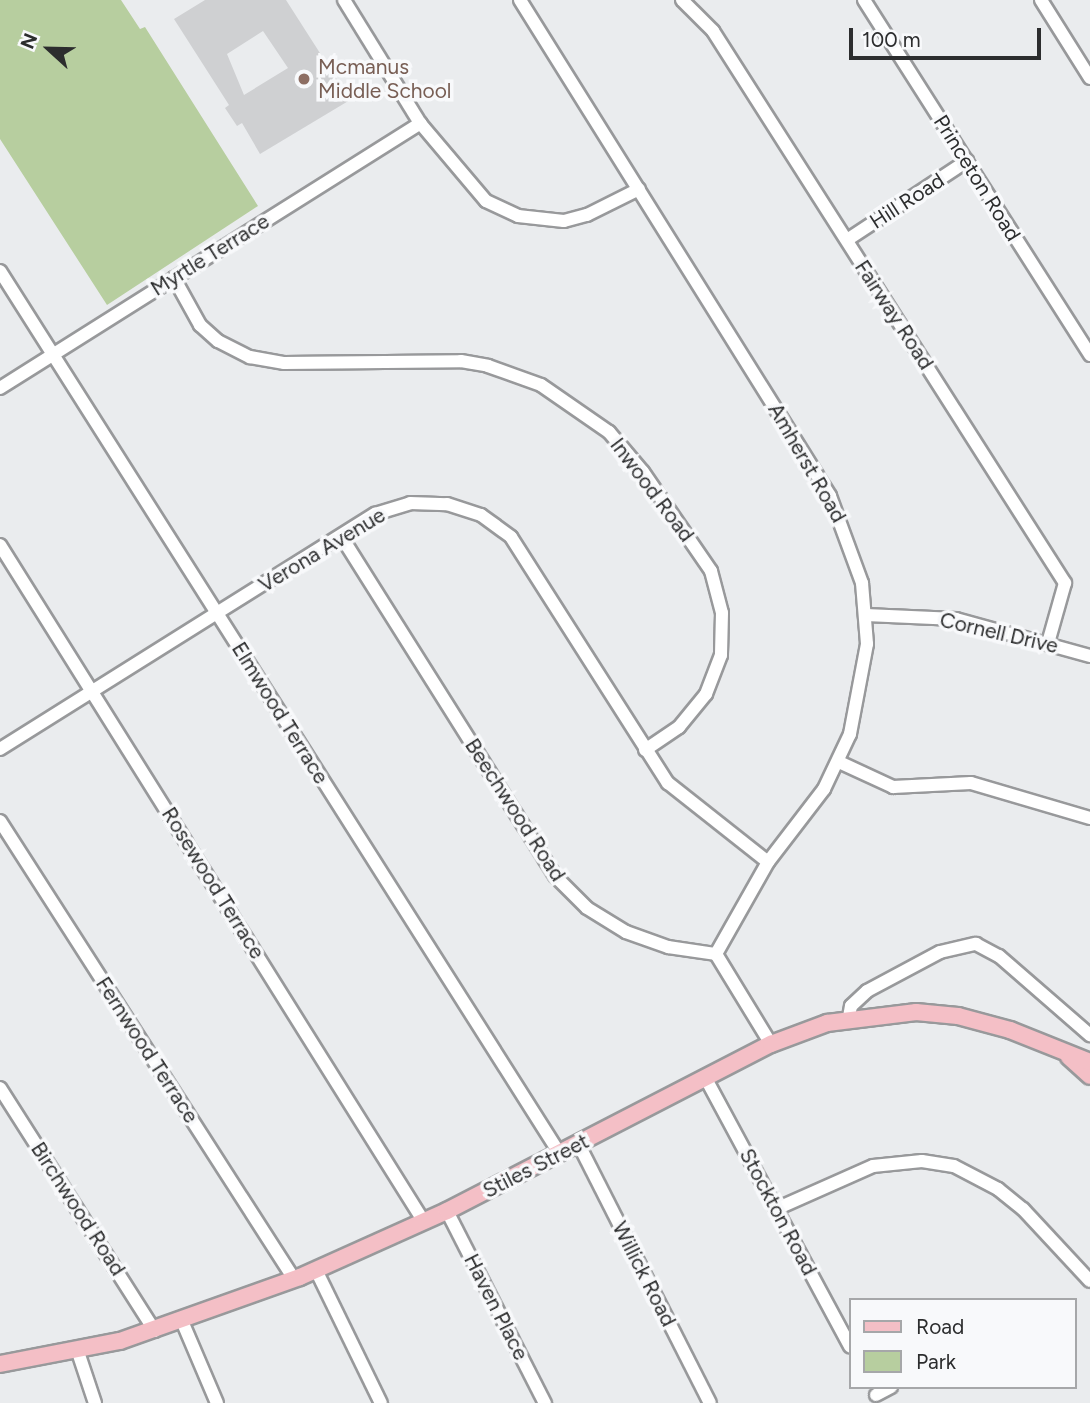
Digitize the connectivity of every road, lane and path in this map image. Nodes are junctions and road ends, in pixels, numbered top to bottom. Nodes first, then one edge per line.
1 (344, 0) edge
2 (682, 0) edge
3 (864, 0) edge
4 (1041, 0) edge
5 (522, 1) edge
6 (1086, 63) edge
7 (1090, 78) edge
8 (420, 123) junction
9 (967, 161) junction
10 (639, 189) junction
11 (846, 240) junction
12 (0, 271) edge
13 (174, 278) junction
14 (53, 355) junction
15 (1090, 355) edge
16 (0, 388) edge
17 (341, 536) junction
18 (0, 544) edge
19 (217, 614) junction
20 (866, 615) junction
21 (1048, 643) junction
22 (1090, 656) edge
23 (94, 690) junction
24 (0, 749) edge
25 (645, 750) junction
26 (839, 762) junction
27 (1090, 818) edge
28 (0, 821) edge
29 (768, 862) junction
30 (716, 954) junction
31 (849, 1017) junction
32 (1090, 1035) edge
33 (771, 1044) junction
34 (1068, 1055) junction
35 (1090, 1062) edge
36 (1090, 1076) edge
37 (705, 1077) junction
38 (0, 1088) edge
39 (579, 1145) junction
40 (560, 1154) junction
41 (776, 1209) junction
42 (447, 1211) junction
43 (424, 1222) junction
44 (316, 1270) junction
45 (294, 1279) junction
46 (1090, 1281) edge
47 (182, 1321) junction
48 (155, 1331) junction
49 (848, 1342) edge
50 (78, 1352) junction
51 (0, 1364) edge
52 (95, 1403) edge
53 (217, 1403) edge
54 (381, 1403) edge
55 (545, 1403) edge
56 (710, 1403) edge

1 - 8 street
2 - 11 street, Fairway Road
3 - 9 street, Princeton Road
4 - 6 street
5 - 10 street, Amherst Road
6 - 7 street
8 - 10 street
8 - 13 street, Myrtle Terrace
9 - 11 street, Hill Road
9 - 15 street, Princeton Road
10 - 20 street, Amherst Road
11 - 21 street, Fairway Road
12 - 14 street, Elmwood Terrace
13 - 14 street, Myrtle Terrace
13 - 25 street, Inwood Road
14 - 16 street, Myrtle Terrace
14 - 19 street, Elmwood Terrace
17 - 19 street, Verona Avenue
17 - 25 street, Verona Avenue
17 - 30 street, Beechwood Road
18 - 23 street, Rosewood Terrace
19 - 23 street, Verona Avenue
19 - 40 street, Elmwood Terrace
20 - 21 street, Cornell Drive
20 - 26 street, Amherst Road
21 - 22 street, Cornell Drive
23 - 24 street, Verona Avenue
23 - 43 street, Rosewood Terrace
25 - 29 street, Verona Avenue
26 - 27 street
26 - 29 street, Amherst Road
28 - 45 street, Fernwood Terrace
29 - 30 street, Amherst Road
30 - 33 street
31 - 32 street
31 - 33 main road, Stiles Street
31 - 34 main road, Stiles Street
33 - 37 main road, Stiles Street
34 - 35 main road, Stiles Street
34 - 36 main road, Stiles Street
37 - 39 main road, Stiles Street
37 - 41 street, Stockton Road
38 - 48 street, Birchwood Road
39 - 40 main road, Stiles Street
39 - 56 street, Willick Road
40 - 42 main road, Stiles Street
41 - 46 street
41 - 49 street, Stockton Road
42 - 43 main road, Stiles Street
42 - 55 street, Haven Place
43 - 44 main road, Stiles Street
44 - 45 main road, Stiles Street
44 - 54 street
45 - 47 main road, Stiles Street
47 - 48 main road, Stiles Street
47 - 53 street
48 - 50 main road, Stiles Street
50 - 51 main road, Stiles Street
50 - 52 street

